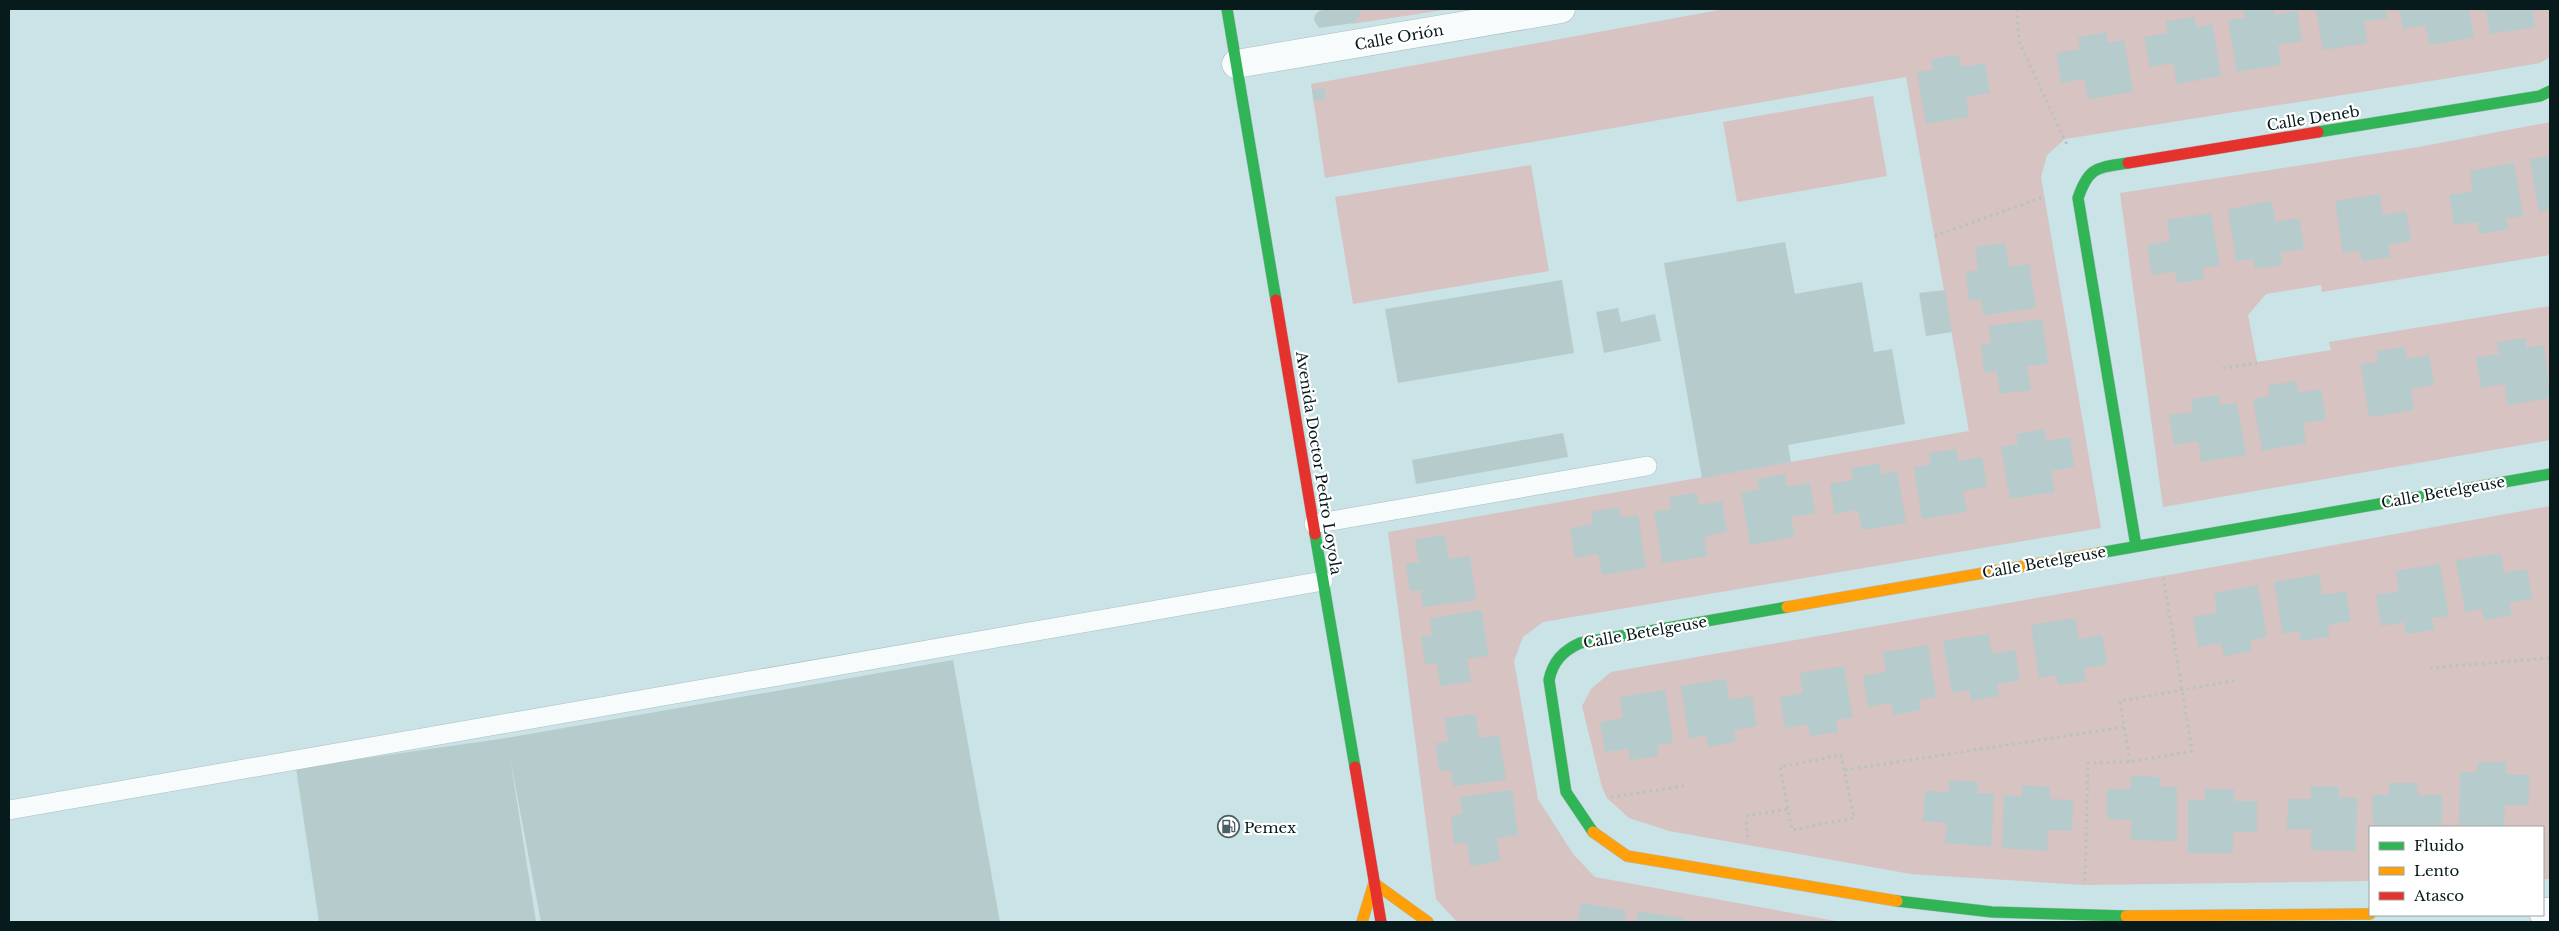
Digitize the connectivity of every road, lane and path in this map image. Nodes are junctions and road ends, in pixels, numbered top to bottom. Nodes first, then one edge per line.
1 (1227, 9) edge
2 (1561, 9) edge
3 (2017, 9) edge
4 (1236, 64) junction
5 (2550, 91) edge
6 (2084, 181) junction
7 (1935, 236) dead end
8 (2257, 362) dead end
9 (2223, 368) dead end
10 (1647, 466) dead end
11 (2550, 474) edge
12 (1314, 524) junction
13 (2136, 546) junction
14 (1323, 581) junction
15 (2550, 658) edge
16 (2430, 668) dead end
17 (2238, 680) dead end
18 (2182, 690) junction
19 (2124, 727) junction
20 (2130, 762) junction
21 (1845, 770) junction
22 (1685, 786) dead end
23 (1574, 803) junction
24 (1788, 809) junction
25 (9, 810) edge
26 (1746, 816) dead end
27 (1374, 884) junction
28 (2369, 914) edge
29 (2084, 915) junction
30 (2186, 920) edge
31 (1362, 922) edge
32 (1381, 922) edge
33 (1428, 922) edge

1 - 4 main road, Avenida Doctor Pedro Loyola
2 - 4 street, Calle Orión
3 - 6 path
4 - 12 main road, Avenida Doctor Pedro Loyola
5 - 6 main road, Calle Deneb
6 - 7 path
6 - 13 main road
8 - 9 path
10 - 12 lane
11 - 13 main road, Calle Betelgeuse
12 - 14 main road, Avenida Doctor Pedro Loyola
13 - 18 path
13 - 23 main road, Calle Betelgeuse
14 - 25 lane
14 - 27 main road, Avenida Doctor Pedro Loyola
15 - 16 path
17 - 18 path
18 - 19 path
18 - 20 path
19 - 20 path
19 - 21 path
20 - 29 path
21 - 24 path
21 - 24 path
22 - 23 path
23 - 29 main road, Calle Betelgeuse
24 - 26 path
27 - 31 main road
27 - 32 main road, Avenida Doctor Pedro Loyola
27 - 33 main road
28 - 30 main road, Calle Betelgeuse
29 - 30 main road, Calle Betelgeuse

